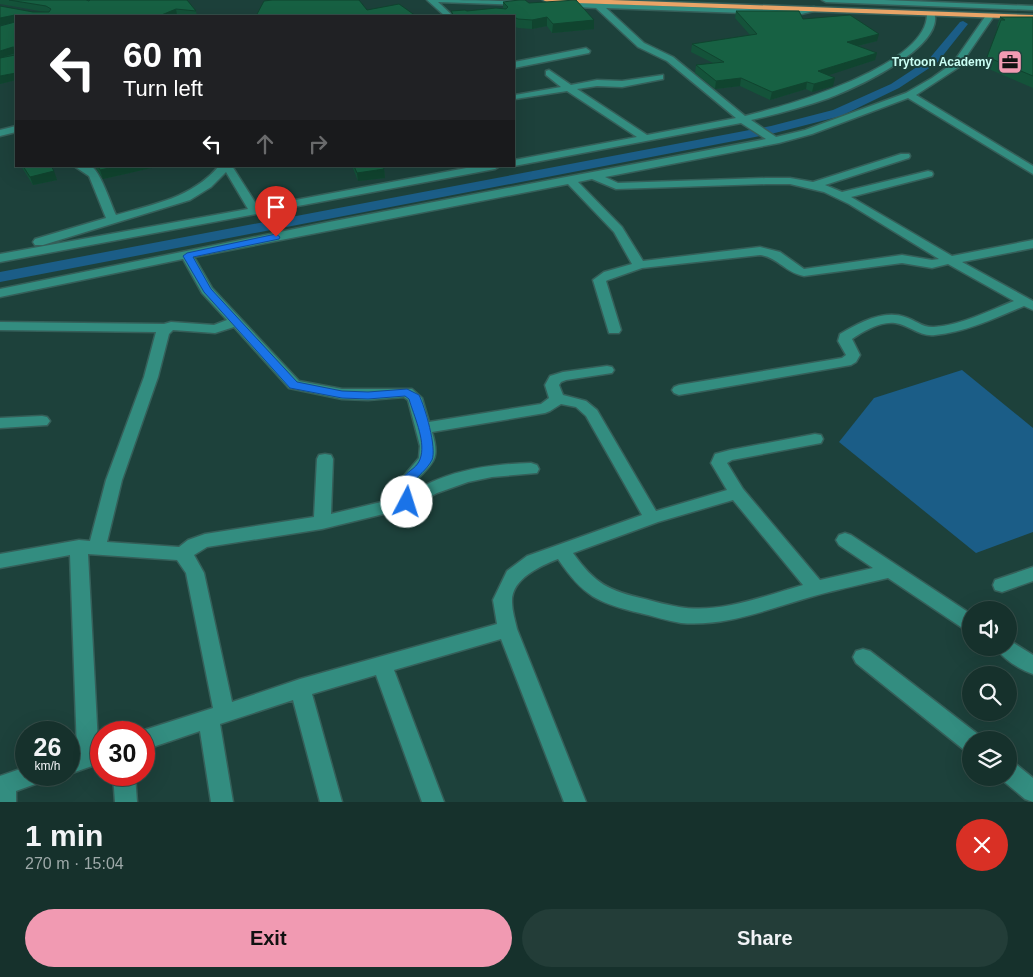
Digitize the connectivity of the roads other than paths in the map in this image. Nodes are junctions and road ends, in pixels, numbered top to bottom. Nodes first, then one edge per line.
1 (431, 0) edge
2 (435, 0) edge
3 (697, 0) edge
4 (826, 0) edge
5 (1009, 0) edge
6 (490, 2) junction
7 (543, 2) edge
8 (530, 3) edge
9 (950, 4) edge
10 (599, 6) junction
11 (1033, 8) edge
12 (811, 9) junction
13 (1004, 9) junction
14 (496, 11) edge
15 (957, 12) junction
16 (1033, 12) edge
17 (931, 14) junction
18 (988, 14) junction
19 (448, 15) edge
20 (1033, 17) edge
21 (586, 51) dead end
22 (515, 65) edge
23 (549, 73) dead end
24 (660, 77) dead end
25 (569, 88) junction
26 (909, 95) junction
27 (518, 97) dead end
28 (747, 122) junction
29 (15, 129) edge
30 (0, 133) edge
31 (770, 138) junction
32 (646, 139) junction
33 (905, 156) dead end
34 (515, 163) edge
35 (82, 167) edge
36 (225, 167) edge
37 (227, 167) edge
38 (491, 167) edge
39 (1033, 171) edge
40 (928, 174) dead end
41 (592, 175) junction
42 (569, 180) junction
43 (814, 185) junction
44 (840, 196) junction
45 (255, 211) junction
46 (112, 219) junction
47 (1033, 244) edge
48 (0, 256) edge
49 (187, 256) junction
50 (951, 261) junction
51 (638, 265) junction
52 (0, 293) edge
53 (1028, 304) edge
54 (235, 322) junction
55 (0, 326) edge
56 (166, 328) junction
57 (614, 330) dead end
58 (607, 370) dead end
59 (679, 390) dead end
60 (557, 398) junction
61 (42, 421) dead end
62 (0, 423) edge
63 (423, 428) junction
64 (815, 439) dead end
65 (325, 459) dead end
66 (531, 469) dead end
67 (737, 493) junction
68 (407, 502) junction
69 (652, 518) junction
70 (322, 523) junction
71 (845, 540) dead end
72 (88, 548) junction
73 (561, 550) junction
74 (182, 554) junction
75 (0, 561) edge
76 (889, 571) junction
77 (1033, 574) edge
78 (1002, 585) dead end
79 (816, 588) junction
80 (962, 618) edge
81 (507, 629) junction
82 (1017, 655) edge
83 (863, 657) dead end
84 (382, 665) junction
85 (1033, 666) edge
86 (300, 688) junction
87 (216, 715) junction
88 (962, 735) edge
89 (155, 736) edge
90 (86, 758) edge
91 (1017, 779) edge
92 (15, 785) edge
93 (125, 786) edge
94 (3, 791) edge
95 (1033, 792) edge
96 (126, 802) edge
97 (222, 802) edge
98 (331, 802) edge
99 (433, 802) edge
100 (575, 802) edge

1 - 19 street
2 - 6 street
3 - 9 highway
4 - 9 street
5 - 13 street
6 - 8 street
6 - 14 street
7 - 10 street
7 - 12 highway
9 - 13 street
9 - 15 highway
10 - 12 street
10 - 28 street
11 - 13 street
12 - 17 highway
13 - 16 highway
13 - 18 highway
15 - 17 highway
15 - 18 highway
15 - 18 highway
17 - 28 street
18 - 20 highway
18 - 26 street
21 - 22 street
23 - 25 street
24 - 25 street
25 - 27 street
25 - 32 street
26 - 31 street
26 - 39 street
28 - 31 street
28 - 32 street
29 - 30 street
31 - 41 street
32 - 34 street
33 - 43 street
35 - 46 street
36 - 46 street
37 - 45 street
38 - 45 street
40 - 44 street
41 - 42 street
41 - 43 street
42 - 49 street
42 - 51 street
43 - 44 street
44 - 50 street
45 - 48 street
46 - 48 street
47 - 50 street
49 - 52 street
49 - 54 street
50 - 51 street
50 - 53 street
51 - 57 street
53 - 59 street
54 - 56 street
54 - 63 street
55 - 56 street
56 - 72 street
58 - 60 street
60 - 63 street
60 - 69 street
61 - 62 street
63 - 68 street
64 - 67 street
65 - 70 street
66 - 68 street
67 - 69 street
67 - 79 street
68 - 70 street
69 - 73 street
70 - 74 street
71 - 76 street
72 - 74 street
72 - 75 street
72 - 90 street
73 - 79 street
73 - 81 street
74 - 87 street
76 - 79 street
76 - 80 street
77 - 78 street
81 - 84 street
81 - 100 street
82 - 85 street
83 - 88 street
84 - 86 street
84 - 99 street
86 - 87 street
86 - 98 street
87 - 89 street
87 - 97 street
91 - 95 street
92 - 94 street
93 - 96 street

